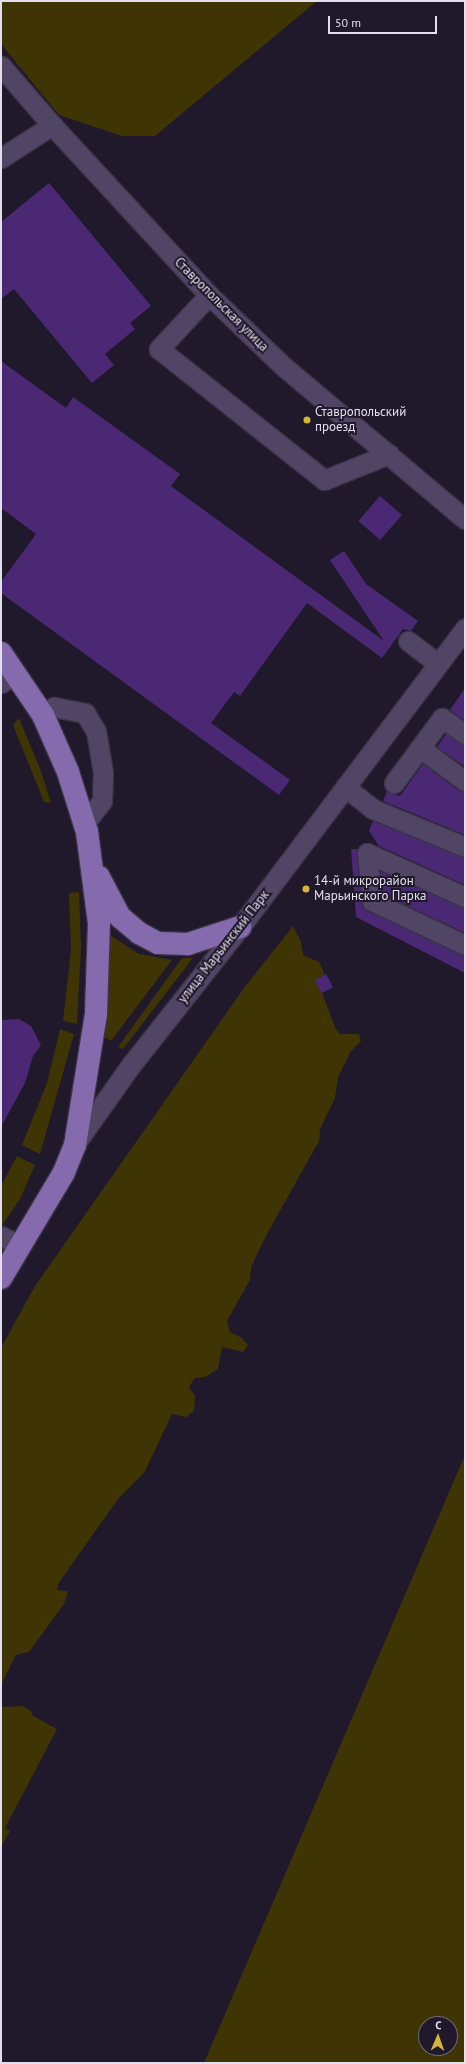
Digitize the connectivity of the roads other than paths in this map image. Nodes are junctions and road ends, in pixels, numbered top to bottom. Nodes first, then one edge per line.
1 (1, 66) edge
2 (52, 125) junction
3 (1, 158) edge
4 (209, 295) junction
5 (389, 454) junction
6 (465, 519) edge
7 (465, 628) edge
8 (408, 641) dead end
9 (458, 643) edge
10 (1, 653) edge
11 (438, 664) junction
12 (8, 678) edge
13 (43, 715) junction
14 (465, 734) edge
15 (420, 748) junction
16 (465, 781) edge
17 (394, 783) dead end
18 (345, 787) junction
19 (84, 824) junction
20 (465, 847) edge
21 (91, 860) junction
22 (465, 897) edge
23 (240, 927) junction
24 (465, 946) edge
25 (75, 1144) junction
26 (1, 1236) edge
27 (21, 1246) junction
28 (1, 1278) edge

1 - 2 street, Ставропольская улица
2 - 3 street
2 - 4 street, Ставропольская улица
4 - 5 street, Ставропольская улица
4 - 5 street
5 - 6 street, Ставропольская улица
7 - 9 street, улица Марьинский Парк
8 - 11 street
9 - 11 street, улица Марьинский Парк
10 - 12 main road
11 - 18 street, улица Марьинский Парк
12 - 13 main road
13 - 19 main road
13 - 19 street
14 - 15 street
15 - 16 street
15 - 17 street
18 - 20 street
18 - 23 street, улица Марьинский Парк
19 - 21 main road
21 - 23 main road
21 - 25 main road
22 - 24 street
23 - 25 street, улица Марьинский Парк
25 - 27 main road, улица Марьинский Парк
26 - 27 street
27 - 28 main road, улица Марьинский Парк

